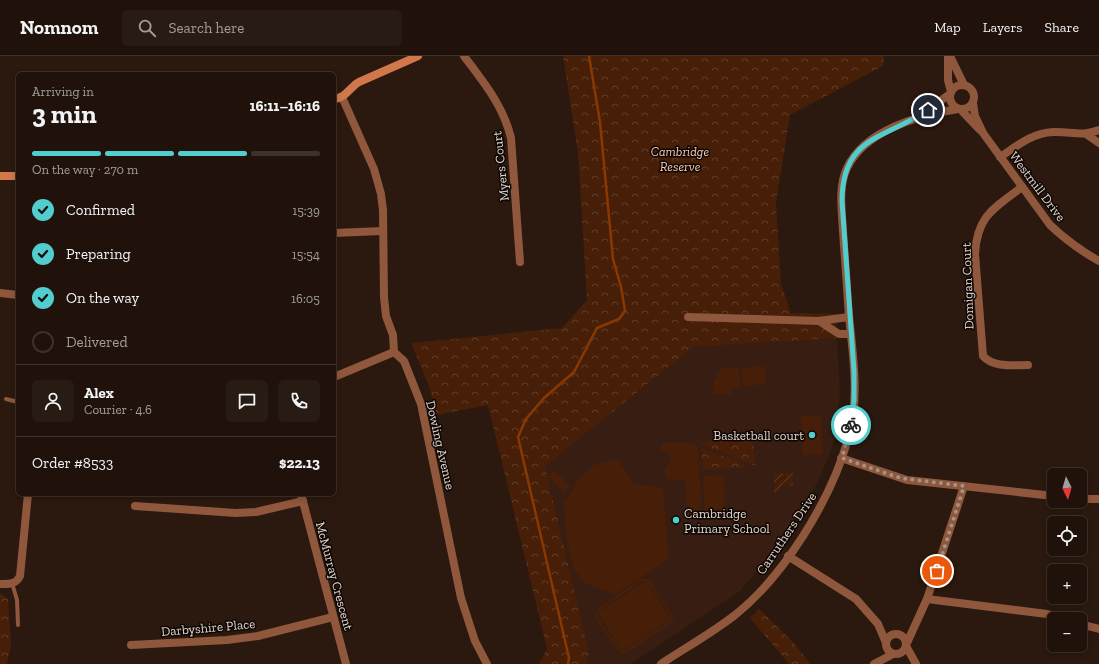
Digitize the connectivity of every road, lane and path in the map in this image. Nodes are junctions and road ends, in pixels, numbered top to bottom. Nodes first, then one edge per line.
1 (418, 56) edge
2 (464, 56) edge
3 (949, 56) edge
4 (964, 85) junction
5 (950, 93) junction
6 (338, 98) edge
7 (973, 103) junction
8 (959, 109) junction
9 (916, 118) junction
10 (1099, 130) edge
11 (983, 133) junction
12 (1086, 134) junction
13 (1099, 143) edge
14 (1000, 157) junction
15 (0, 176) edge
16 (16, 176) edge
17 (1022, 188) junction
18 (382, 231) junction
19 (336, 233) edge
20 (1099, 260) edge
21 (520, 262) dead end
22 (0, 293) edge
23 (16, 295) edge
24 (688, 317) dead end
25 (849, 317) junction
26 (819, 321) junction
27 (851, 334) junction
28 (394, 352) junction
29 (1028, 365) dead end
30 (336, 376) edge
31 (6, 399) dead end
32 (16, 402) edge
33 (842, 458) junction
34 (964, 486) junction
35 (1047, 495) edge
36 (28, 496) edge
37 (302, 498) edge
38 (1087, 499) edge
39 (1099, 499) edge
40 (135, 506) dead end
41 (788, 556) junction
42 (12, 583) junction
43 (0, 584) edge
44 (928, 599) junction
45 (1047, 614) edge
46 (333, 617) junction
47 (878, 624) junction
48 (18, 625) dead end
49 (917, 625) junction
50 (1087, 626) edge
51 (1099, 629) edge
52 (896, 635) junction
53 (131, 645) dead end
54 (886, 645) junction
55 (906, 646) junction
56 (894, 654) junction
57 (346, 664) edge
58 (486, 664) edge
59 (661, 664) edge
60 (874, 664) edge
61 (912, 664) edge
62 (916, 664) edge

1 - 6 street
2 - 21 street, Myers Court
3 - 4 street
3 - 5 street
4 - 5 street
4 - 7 street
5 - 8 street
5 - 9 street, Carruthers Drive
6 - 18 street
7 - 8 street
7 - 11 street, Westmill Drive
8 - 9 street, Carruthers Drive
8 - 11 street, Westmill Drive
9 - 25 street, Carruthers Drive
10 - 12 street
11 - 14 street, Westmill Drive
12 - 13 street
12 - 14 street
14 - 17 street, Westmill Drive
15 - 16 street
17 - 20 street, Westmill Drive
17 - 29 street, Domigan Court
18 - 19 street
18 - 28 street
22 - 23 street
24 - 26 street
25 - 26 street
25 - 27 street, Carruthers Drive
26 - 27 street
27 - 33 street, Carruthers Drive
28 - 30 street
28 - 58 street, Dowling Avenue
31 - 32 lane
33 - 34 street
33 - 41 street, Carruthers Drive
34 - 35 street
34 - 44 street
36 - 42 street
37 - 40 street
37 - 46 street, McMurray Crescent
38 - 39 street
41 - 47 street
41 - 59 street, Carruthers Drive
42 - 43 street
42 - 48 lane
44 - 45 street
44 - 49 street
46 - 53 street, Darbyshire Place
46 - 57 street, McMurray Crescent
47 - 52 street
47 - 54 street
49 - 52 street
49 - 55 street
50 - 51 street
52 - 54 street
52 - 55 street
54 - 56 street
54 - 60 street
55 - 56 street
55 - 62 street
56 - 60 street
56 - 61 street

